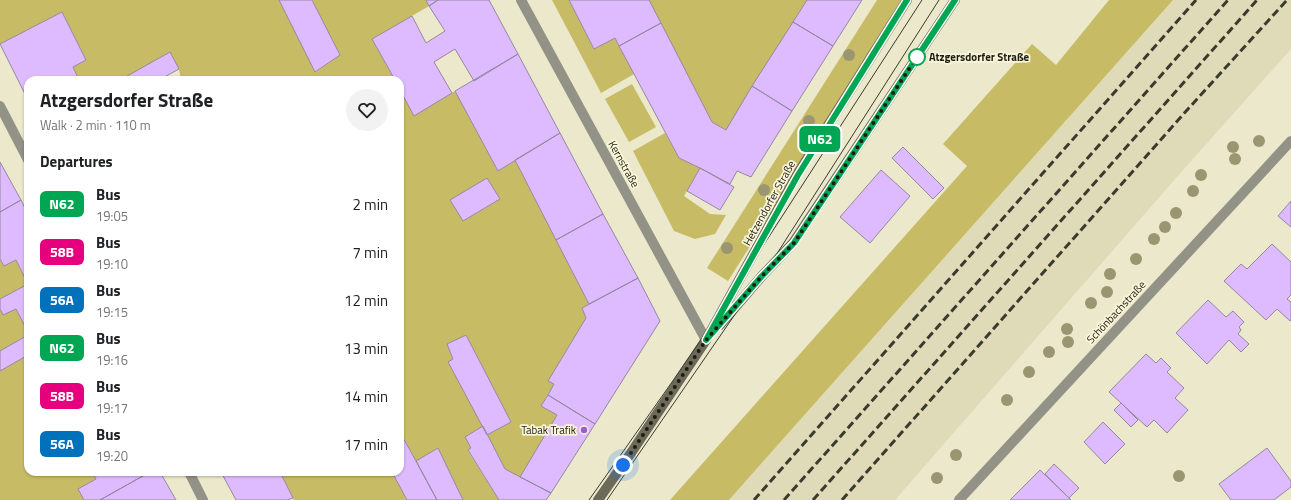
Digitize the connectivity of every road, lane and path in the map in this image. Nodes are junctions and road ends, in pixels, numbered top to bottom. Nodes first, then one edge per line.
1 (521, 0) edge
2 (907, 0) edge
3 (955, 0) edge
4 (0, 106) edge
5 (1291, 141) edge
6 (24, 152) edge
7 (706, 340) junction
8 (191, 476) edge
9 (204, 500) edge
10 (598, 500) edge
11 (959, 500) edge

1 - 7 street, Kernstraße
2 - 7 main road, Hetzendorfer Straße
3 - 7 main road, Hetzendorfer Straße
4 - 6 street
5 - 11 street, Schönbachstraße
7 - 10 main road, Hetzendorfer Straße
8 - 9 street

